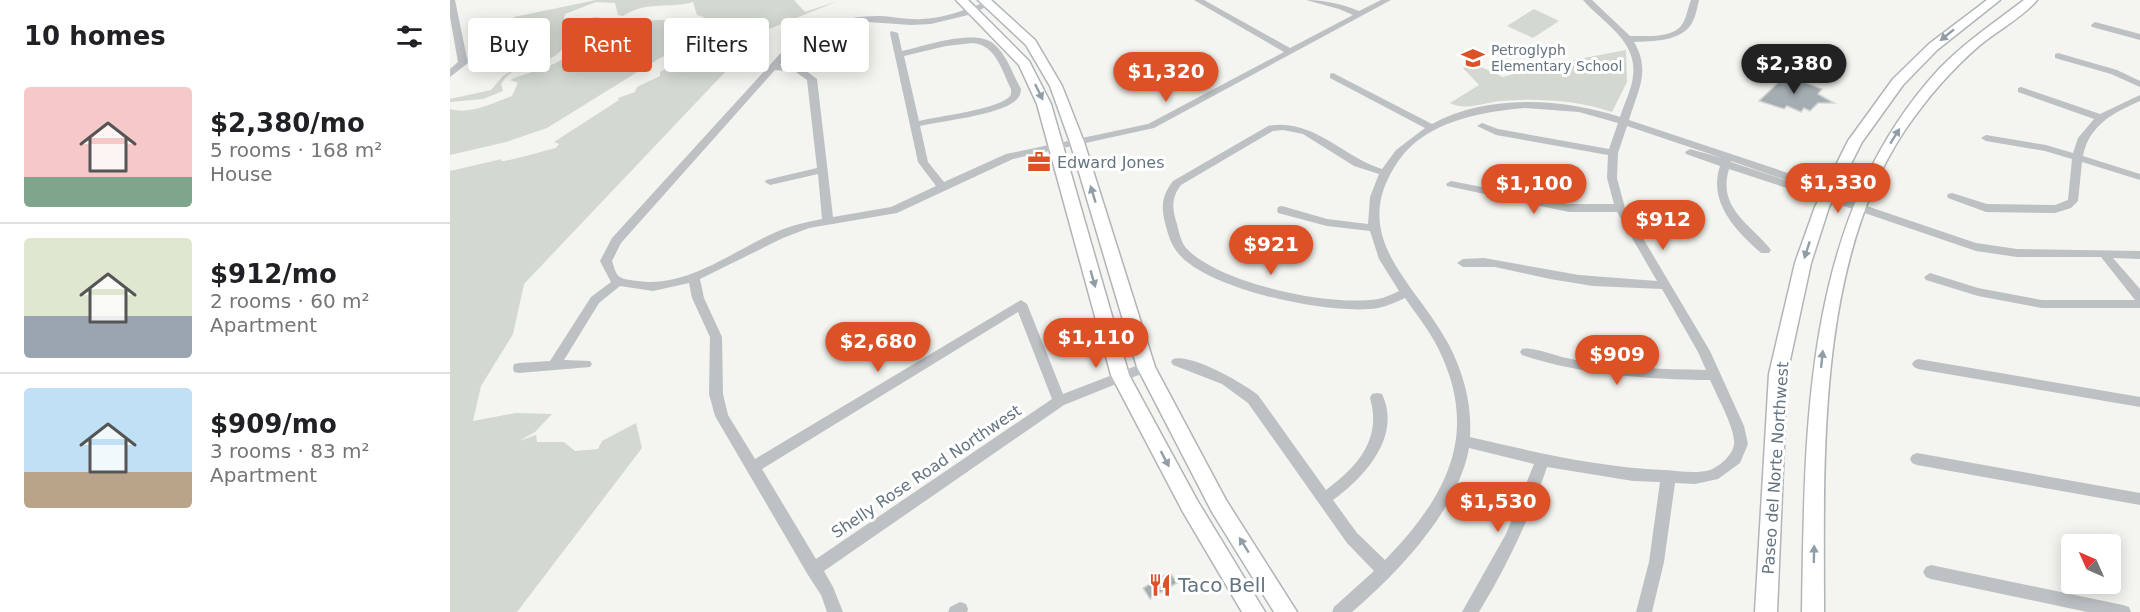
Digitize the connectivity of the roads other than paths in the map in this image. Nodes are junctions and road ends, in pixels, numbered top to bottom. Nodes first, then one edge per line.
1 (451, 0) edge
2 (1198, 0) edge
3 (1310, 0) edge
4 (1387, 0) edge
5 (1587, 0) edge
6 (1695, 0) edge
7 (1994, 0) edge
8 (2031, 0) edge
9 (978, 4) edge
10 (1360, 15) junction
11 (2095, 25) dead end
12 (894, 33) dead end
13 (2140, 37) edge
14 (1628, 39) junction
15 (1291, 52) junction
16 (900, 54) junction
17 (2058, 56) dead end
18 (773, 67) junction
19 (450, 74) edge
20 (1333, 76) dead end
21 (2140, 84) edge
22 (2021, 90) dead end
23 (2140, 98) edge
24 (2102, 118) junction
25 (1623, 122) junction
26 (916, 124) junction
27 (1482, 126) dead end
28 (1432, 128) junction
29 (1986, 138) dead end
30 (1077, 142) junction
31 (1054, 146) junction
32 (1612, 153) junction
33 (2075, 156) junction
34 (1727, 161) junction
35 (822, 170) junction
36 (1385, 173) junction
37 (2140, 177) edge
38 (770, 182) dead end
39 (1451, 184) dead end
40 (943, 188) junction
41 (1828, 195) junction
42 (1952, 196) dead end
43 (1858, 207) junction
44 (1620, 208) junction
45 (1282, 210) dead end
46 (828, 221) junction
47 (1374, 228) junction
48 (1765, 250) dead end
49 (2104, 254) junction
50 (2140, 255) edge
51 (1463, 263) dead end
52 (694, 277) junction
53 (1930, 277) dead end
54 (618, 282) junction
55 (1666, 285) junction
56 (1405, 293) junction
57 (2140, 297) edge
58 (2140, 304) edge
59 (1526, 352) dead end
60 (1177, 362) dead end
61 (555, 364) junction
62 (586, 364) dead end
63 (1918, 364) dead end
64 (1146, 367) junction
65 (519, 368) dead end
66 (1120, 375) junction
67 (1716, 375) junction
68 (1377, 398) dead end
69 (1059, 401) junction
70 (2140, 402) edge
71 (1462, 441) junction
72 (1917, 459) dead end
73 (1542, 460) junction
74 (752, 468) junction
75 (1668, 478) junction
76 (2140, 499) edge
77 (1324, 500) junction
78 (813, 570) junction
79 (1384, 570) junction
80 (1931, 572) dead end
81 (836, 612) edge
82 (1254, 612) edge
83 (1286, 612) edge
84 (1341, 612) edge
85 (1470, 612) edge
86 (1644, 612) edge
87 (1766, 612) edge
88 (1813, 612) edge
89 (2123, 612) edge

1 - 19 street
2 - 15 street
3 - 10 street
4 - 10 street
5 - 14 street
6 - 14 street
7 -> 41 main road, Paseo del Norte Northwest
43 -> 8 main road
9 - 18 street
9 - 30 main road
9 -> 31 main road
10 - 15 street
11 - 13 street
12 - 16 street
14 - 25 street
15 - 30 street
16 - 26 street
16 - 26 street
17 - 21 street
18 - 35 street
18 - 54 street
20 - 28 street
22 - 24 street
23 - 24 street
24 - 33 street
25 - 28 street
25 - 32 street
25 - 34 street
26 - 40 street
27 - 32 street
28 - 36 street
29 - 33 street
30 - 31 street
64 -> 30 main road
31 - 40 street
31 -> 66 main road
32 - 44 street
33 - 37 street
33 - 42 street
34 - 41 street
34 - 48 street
35 - 38 street
35 - 46 street
36 - 47 street
36 - 56 street
39 - 44 street
40 - 46 street
41 - 43 street
41 -> 87 main road, Paseo del Norte Northwest
43 - 49 street
88 -> 43 main road
44 - 55 street
45 - 47 street
46 - 52 street
47 - 56 street
49 - 50 street
49 - 57 street
51 - 55 street
52 - 54 street
52 - 74 street
53 - 58 street
54 - 61 street
55 - 67 street
56 - 71 street
59 - 67 street
60 - 77 street
61 - 62 street
61 - 65 street
63 - 70 street
64 - 66 street, Shelly Rose Road Northwest
83 -> 64 main road
66 - 69 street, Shelly Rose Road Northwest
66 -> 82 main road
67 - 75 street
68 - 77 street
69 - 74 street
69 - 78 street, Shelly Rose Road Northwest
71 - 73 street
71 - 79 street
72 - 76 street
73 - 75 street
73 - 85 street
74 - 78 street
75 - 86 street
77 - 79 street
78 - 81 street
79 - 84 street
80 - 89 street

